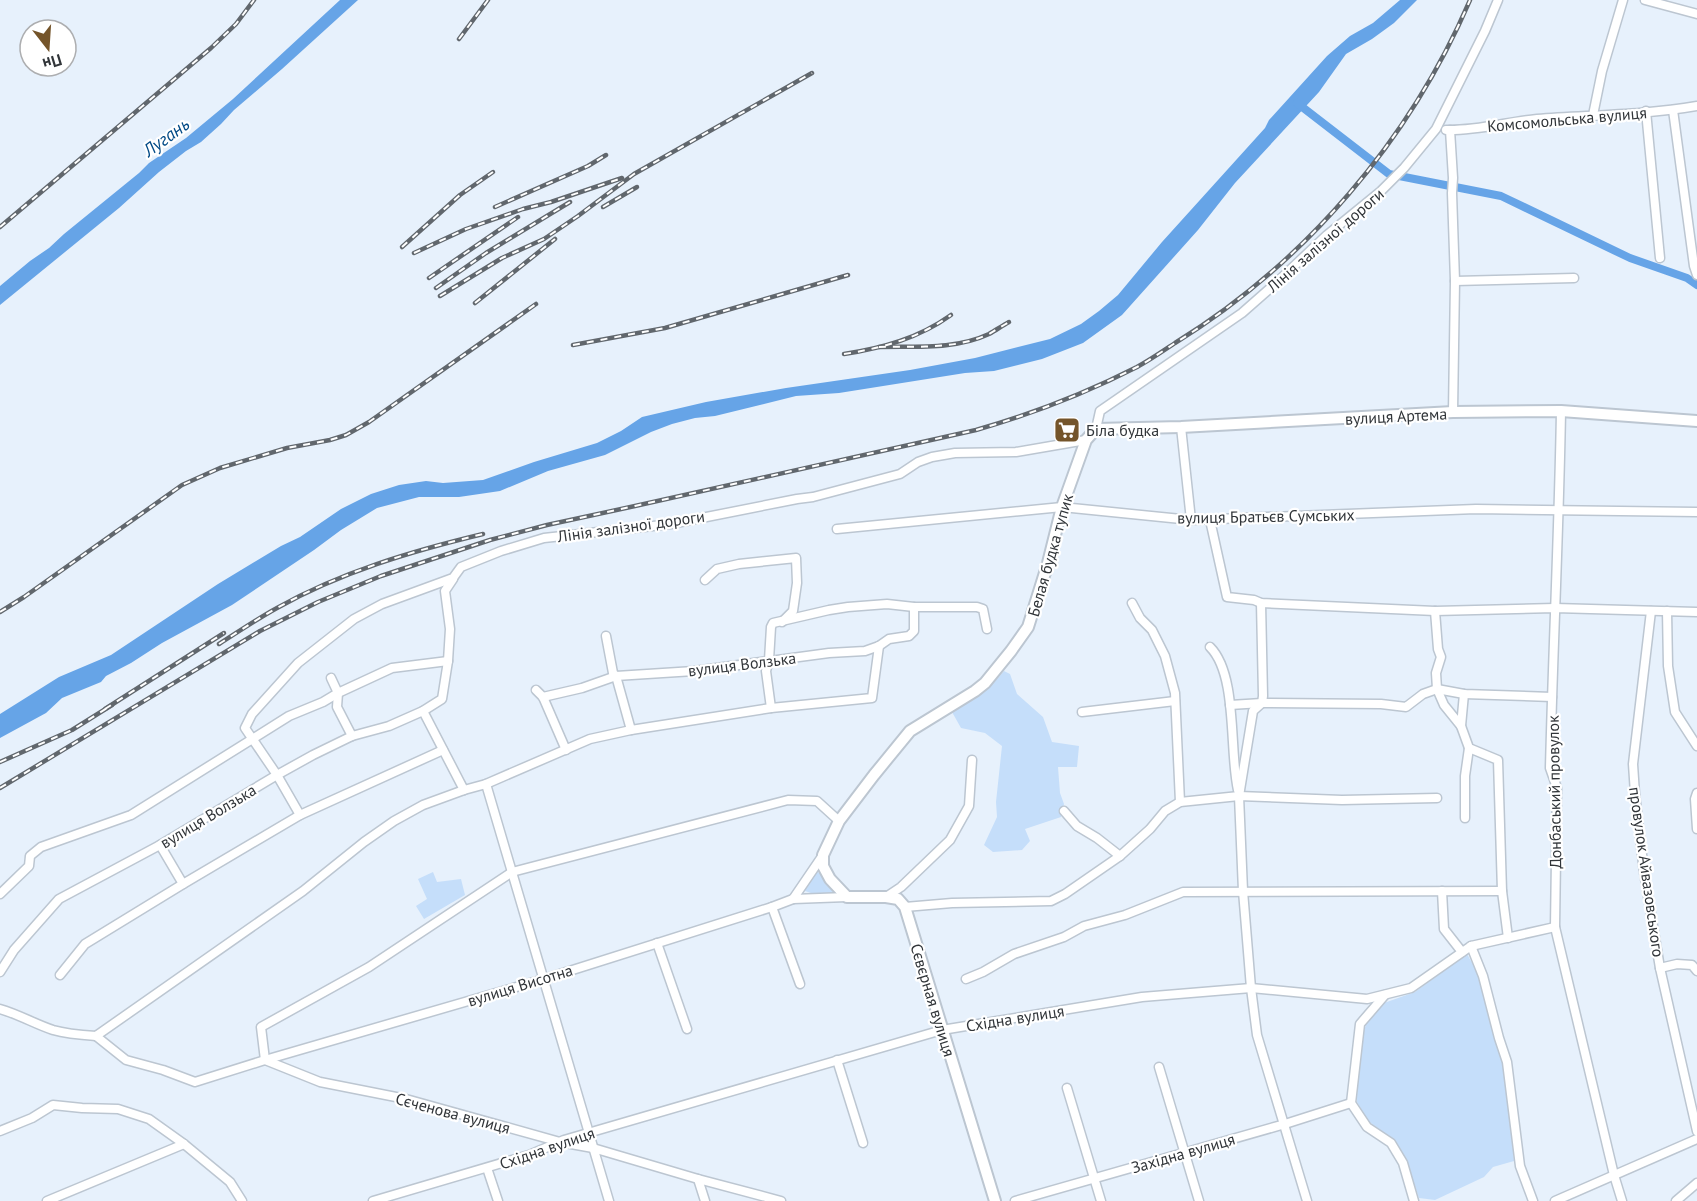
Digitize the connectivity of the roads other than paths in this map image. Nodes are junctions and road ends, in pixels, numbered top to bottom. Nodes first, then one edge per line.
1 (1498, 0) edge
2 (1623, 0) edge
3 (1645, 0) edge
4 (1697, 14) edge
5 (1697, 106) edge
6 (1673, 110) junction
7 (1646, 111) junction
8 (1593, 116) junction
9 (1436, 129) junction
10 (1450, 130) junction
11 (1660, 258) dead end
12 (1696, 269) edge
13 (1574, 278) dead end
14 (1455, 281) junction
15 (1561, 411) junction
16 (1453, 412) junction
17 (1697, 421) edge
18 (1181, 427) junction
19 (1096, 429) junction
20 (1086, 440) junction
21 (1062, 507) junction
22 (1559, 509) junction
23 (1697, 512) edge
24 (1191, 520) junction
25 (1209, 520) junction
26 (837, 529) dead end
27 (453, 578) junction
28 (705, 580) dead end
29 (1132, 603) dead end
30 (1261, 603) junction
31 (914, 607) junction
32 (1555, 608) junction
33 (1435, 611) junction
34 (1651, 611) junction
35 (1667, 611) junction
36 (1697, 612) edge
37 (782, 622) junction
38 (987, 629) dead end
39 (606, 636) dead end
40 (879, 646) junction
41 (1210, 647) dead end
42 (769, 660) junction
43 (448, 661) junction
44 (616, 676) junction
45 (331, 678) dead end
46 (1437, 689) junction
47 (338, 693) junction
48 (1464, 694) junction
49 (1552, 697) junction
50 (1175, 701) junction
51 (1262, 703) junction
52 (1230, 705) junction
53 (771, 708) junction
54 (423, 711) junction
55 (1082, 712) dead end
56 (1461, 726) junction
57 (631, 730) junction
58 (352, 736) junction
59 (252, 739) junction
60 (1697, 746) edge
61 (1469, 748) junction
62 (443, 750) junction
63 (566, 750) junction
64 (972, 760) dead end
65 (277, 775) junction
66 (486, 784) junction
67 (464, 790) junction
68 (1697, 793) edge
69 (1239, 796) junction
70 (1437, 798) dead end
71 (1180, 802) junction
72 (1064, 811) dead end
73 (300, 815) junction
74 (1466, 818) dead end
75 (839, 821) junction
76 (1697, 829) edge
77 (160, 845) junction
78 (823, 855) junction
79 (1120, 856) junction
80 (512, 872) junction
81 (183, 884) junction
82 (1243, 891) junction
83 (1442, 891) junction
84 (1502, 891) junction
85 (0, 894) edge
86 (847, 897) junction
87 (886, 897) junction
88 (793, 899) junction
89 (772, 907) junction
90 (905, 907) junction
91 (1555, 927) junction
92 (1508, 938) junction
93 (657, 943) junction
94 (1471, 946) junction
95 (1462, 952) junction
96 (1660, 968) junction
97 (1697, 971) edge
98 (0, 972) edge
99 (60, 975) dead end
100 (544, 979) junction
101 (966, 979) dead end
102 (800, 984) dead end
103 (1251, 988) junction
104 (1385, 995) junction
105 (0, 1009) edge
106 (687, 1029) dead end
107 (942, 1030) junction
108 (96, 1036) junction
109 (265, 1060) junction
110 (837, 1060) junction
111 (1159, 1067) dead end
112 (1067, 1089) dead end
113 (1351, 1103) junction
114 (1285, 1124) junction
115 (0, 1131) edge
116 (1697, 1131) edge
117 (589, 1133) junction
118 (1697, 1139) edge
119 (560, 1142) junction
120 (863, 1143) dead end
121 (184, 1144) junction
122 (594, 1148) junction
123 (1185, 1152) junction
124 (487, 1168) junction
125 (1614, 1174) junction
126 (1095, 1178) junction
127 (698, 1179) junction
128 (1697, 1183) edge
129 (397, 1198) edge
130 (47, 1201) edge
131 (242, 1201) edge
132 (373, 1201) edge
133 (498, 1201) edge
134 (609, 1201) edge
135 (705, 1201) edge
136 (781, 1201) edge
137 (995, 1201) edge
138 (1015, 1201) edge
139 (1101, 1201) edge
140 (1199, 1201) edge
141 (1307, 1201) edge
142 (1414, 1201) edge
143 (1533, 1201) edge
144 (1555, 1201) edge
145 (1622, 1201) edge
146 (1676, 1201) edge

1 - 9 street, Лінія залізної дороги
2 - 8 street
3 - 4 street
5 - 6 street, Комсомольська вулиця
6 - 7 street, Комсомольська вулиця
6 - 12 street
7 - 8 street, Комсомольська вулиця
7 - 11 street
8 - 10 street, Комсомольська вулиця
9 - 10 street, Комсомольська вулиця
9 - 19 street, Лінія залізної дороги
10 - 14 street
13 - 14 street
14 - 16 street
15 - 16 street, вулиця Артема
15 - 17 street, вулиця Артема
15 - 22 street, Донбаський провулок
16 - 18 street, вулиця Артема
18 - 19 street, вулиця Артема
18 - 24 street
19 - 20 street, Белая будка тупик
20 - 21 street, Белая будка тупик
20 - 27 street, Лінія залізної дороги
21 - 24 street, вулиця Братьєв Сумських
21 - 26 street, вулиця Братьєв Сумських
21 - 75 street, Белая будка тупик
22 - 23 street, вулиця Братьєв Сумських
22 - 25 street, вулиця Братьєв Сумських
22 - 32 street, Донбаський провулок
24 - 25 street, вулиця Братьєв Сумських
25 - 30 street
27 - 43 street
27 - 59 street, Лінія залізної дороги
28 - 37 street
29 - 50 street
30 - 33 street
30 - 51 street
31 - 37 street
31 - 38 street
31 - 40 street, вулиця Волзька
32 - 33 street
32 - 34 street
32 - 49 street, Донбаський провулок
33 - 46 street
34 - 35 street
34 - 96 street, провулок Айвазовського
35 - 36 street
35 - 60 street
37 - 42 street
39 - 44 street
40 - 42 street, вулиця Волзька
40 - 53 street
41 - 52 street
42 - 44 street, вулиця Волзька
42 - 53 street
43 - 47 street
43 - 54 street, вулиця Волзька
44 - 57 street
44 - 63 street, вулиця Волзька
45 - 47 street
46 - 48 street
46 - 51 street
46 - 56 street
47 - 58 street
47 - 59 street
48 - 49 street
48 - 56 street
49 - 91 street, Донбаський провулок
50 - 55 street
50 - 71 street
51 - 52 street
51 - 69 street
52 - 69 street
53 - 57 street
54 - 58 street, вулиця Волзька
54 - 62 street
56 - 61 street
57 - 63 street
58 - 65 street, вулиця Волзька
59 - 65 street
59 - 85 street
61 - 74 street
61 - 84 street
62 - 67 street
62 - 73 street
63 - 66 street
64 - 87 street
65 - 73 street
65 - 77 street, вулиця Волзька
66 - 67 street
66 - 80 street
67 - 108 street
68 - 76 street
69 - 70 street
69 - 71 street
69 - 82 street
71 - 79 street
72 - 79 street
73 - 81 street
75 - 78 street, Белая будка тупик
75 - 80 street
77 - 81 street
77 - 98 street, вулиця Волзька
78 - 86 street
78 - 88 street
79 - 90 street
80 - 100 street
80 - 109 street
81 - 99 street
82 - 83 street
82 - 101 street
82 - 103 street
83 - 84 street
83 - 95 street
84 - 92 street
86 - 87 street
86 - 88 street, вулиця Висотна
87 - 90 street
88 - 89 street, вулиця Висотна
89 - 93 street, вулиця Висотна
89 - 102 street
90 - 107 street, Сєвєрная вулиця
91 - 92 street, Східна вулиця
91 - 125 street, Донбаський провулок
92 - 94 street, Східна вулиця
93 - 100 street, вулиця Висотна
93 - 106 street
94 - 95 street, Східна вулиця
94 - 143 street
95 - 104 street, Східна вулиця
96 - 97 street
96 - 116 street, провулок Айвазовського
100 - 109 street, вулиця Висотна
100 - 117 street
103 - 104 street, Східна вулиця
103 - 107 street, Східна вулиця
103 - 114 street
104 - 113 street
105 - 108 street
107 - 110 street, Східна вулиця
107 - 137 street, Сєвєрная вулиця
108 - 109 street, вулиця Висотна
109 - 119 street, Сєченова вулиця
110 - 117 street, Східна вулиця
110 - 120 street
111 - 123 street
112 - 126 street
113 - 114 street, Західна вулиця
113 - 142 street
114 - 123 street, Західна вулиця
114 - 141 street
115 - 121 street
117 - 119 street, Східна вулиця
117 - 122 street
118 - 125 street
119 - 122 street, Сєченова вулиця
119 - 124 street, Східна вулиця
121 - 130 street
121 - 131 street
122 - 127 street, Сєченова вулиця
122 - 134 street
123 - 126 street, Західна вулиця
123 - 140 street
124 - 129 street, Східна вулиця
124 - 133 street
125 - 144 street
125 - 145 street, Донбаський провулок
126 - 138 street, Західна вулиця
126 - 139 street
127 - 135 street
127 - 136 street, Сєченова вулиця
128 - 146 street
129 - 132 street, Східна вулиця

